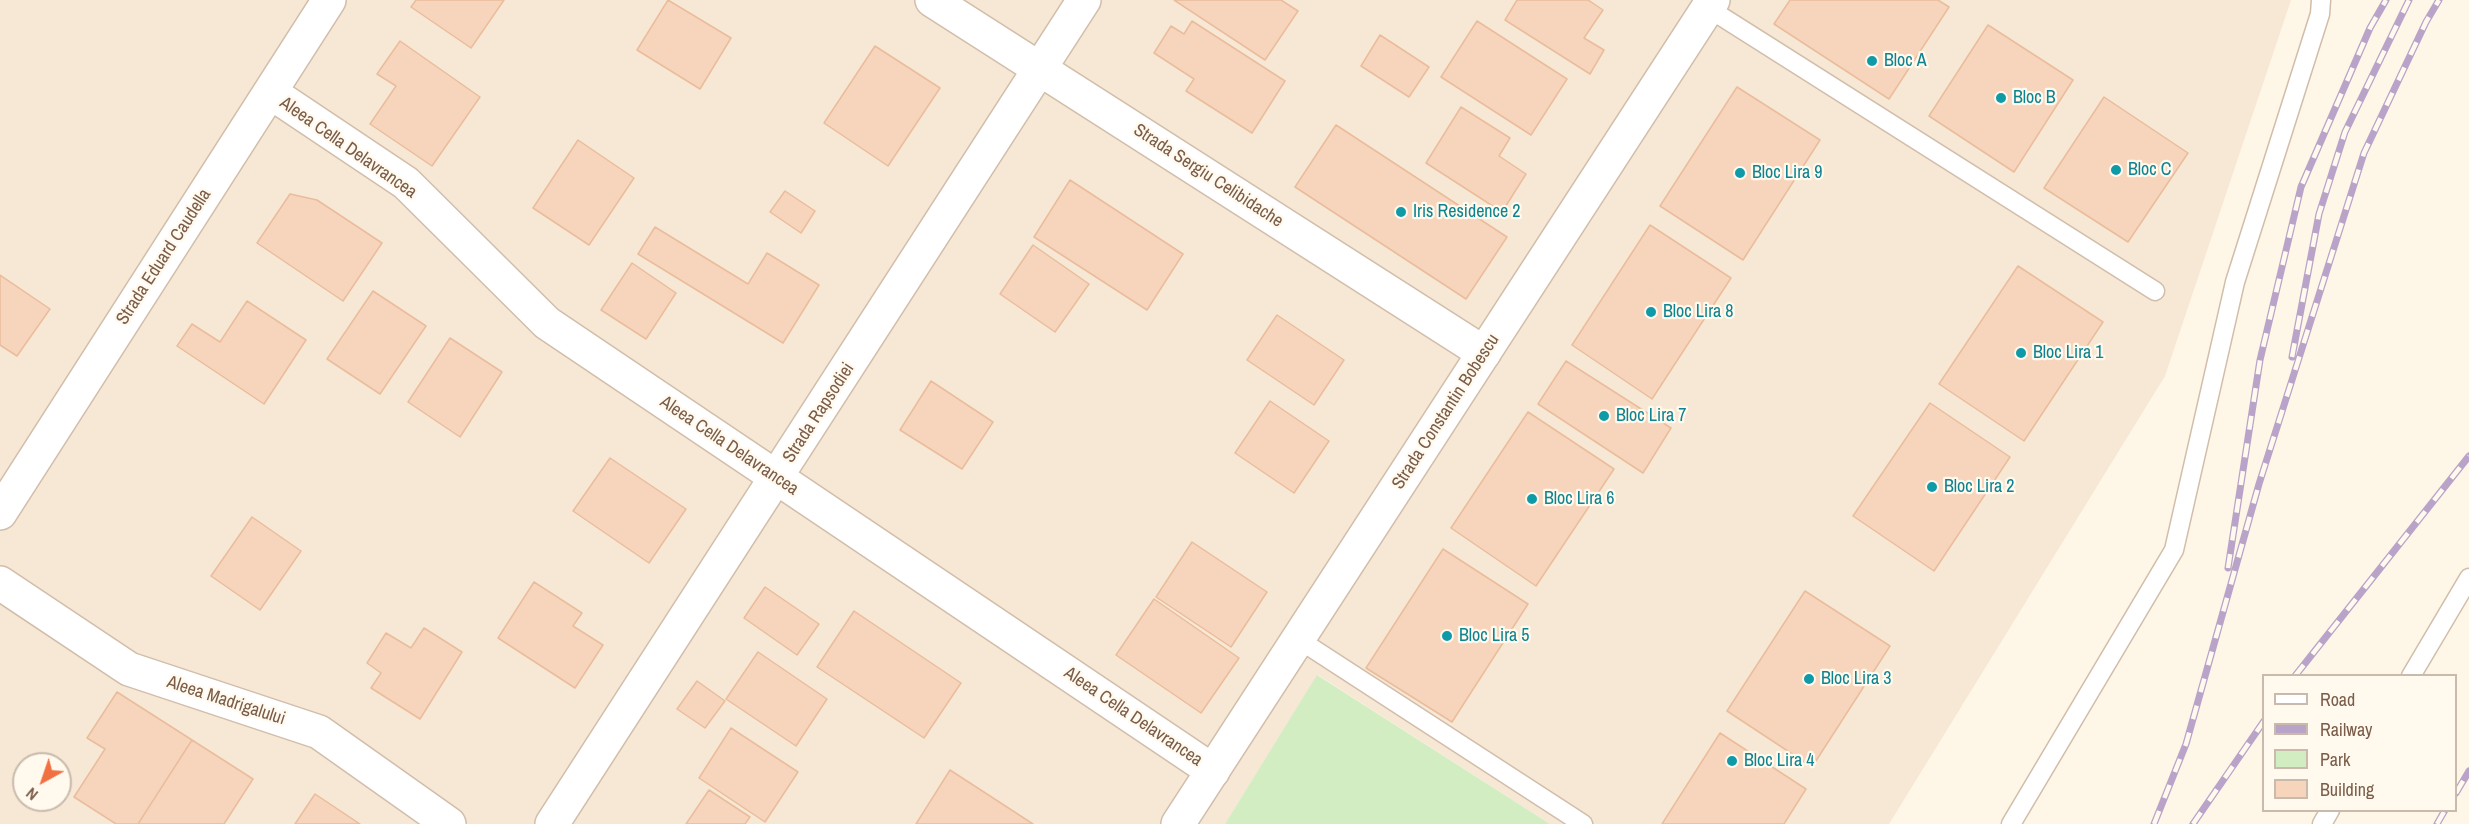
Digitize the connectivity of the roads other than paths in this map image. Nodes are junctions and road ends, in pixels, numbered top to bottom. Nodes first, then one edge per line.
1 (329, 0) edge
2 (932, 0) edge
3 (1084, 0) edge
4 (2321, 0) edge
5 (1710, 4) edge
6 (1040, 69) junction
7 (270, 92) junction
8 (2155, 291) dead end
9 (1484, 353) junction
10 (777, 478) junction
11 (0, 513) edge
12 (2469, 578) edge
13 (0, 583) edge
14 (1298, 639) junction
15 (2412, 674) edge
16 (1213, 771) junction
17 (449, 824) edge
18 (552, 824) edge
19 (1178, 824) edge
20 (1583, 824) edge
21 (2012, 824) edge

1 - 7 street, Strada Eduard Caudella
2 - 6 street, Strada Sergiu Celibidache
3 - 6 street, Strada Rapsodiei
4 - 21 lane
5 - 8 lane
5 - 9 street, Strada Constantin Bobescu
6 - 9 street, Strada Sergiu Celibidache
6 - 10 street, Strada Rapsodiei
7 - 10 street, Aleea Cella Delavrancea
7 - 11 street, Strada Eduard Caudella
9 - 14 street, Strada Constantin Bobescu
10 - 16 street, Aleea Cella Delavrancea
10 - 18 street, Strada Rapsodiei
12 - 15 lane
13 - 17 street, Aleea Madrigalului
14 - 16 street, Strada Constantin Bobescu
14 - 20 lane
16 - 19 street, Strada Constantin Bobescu

